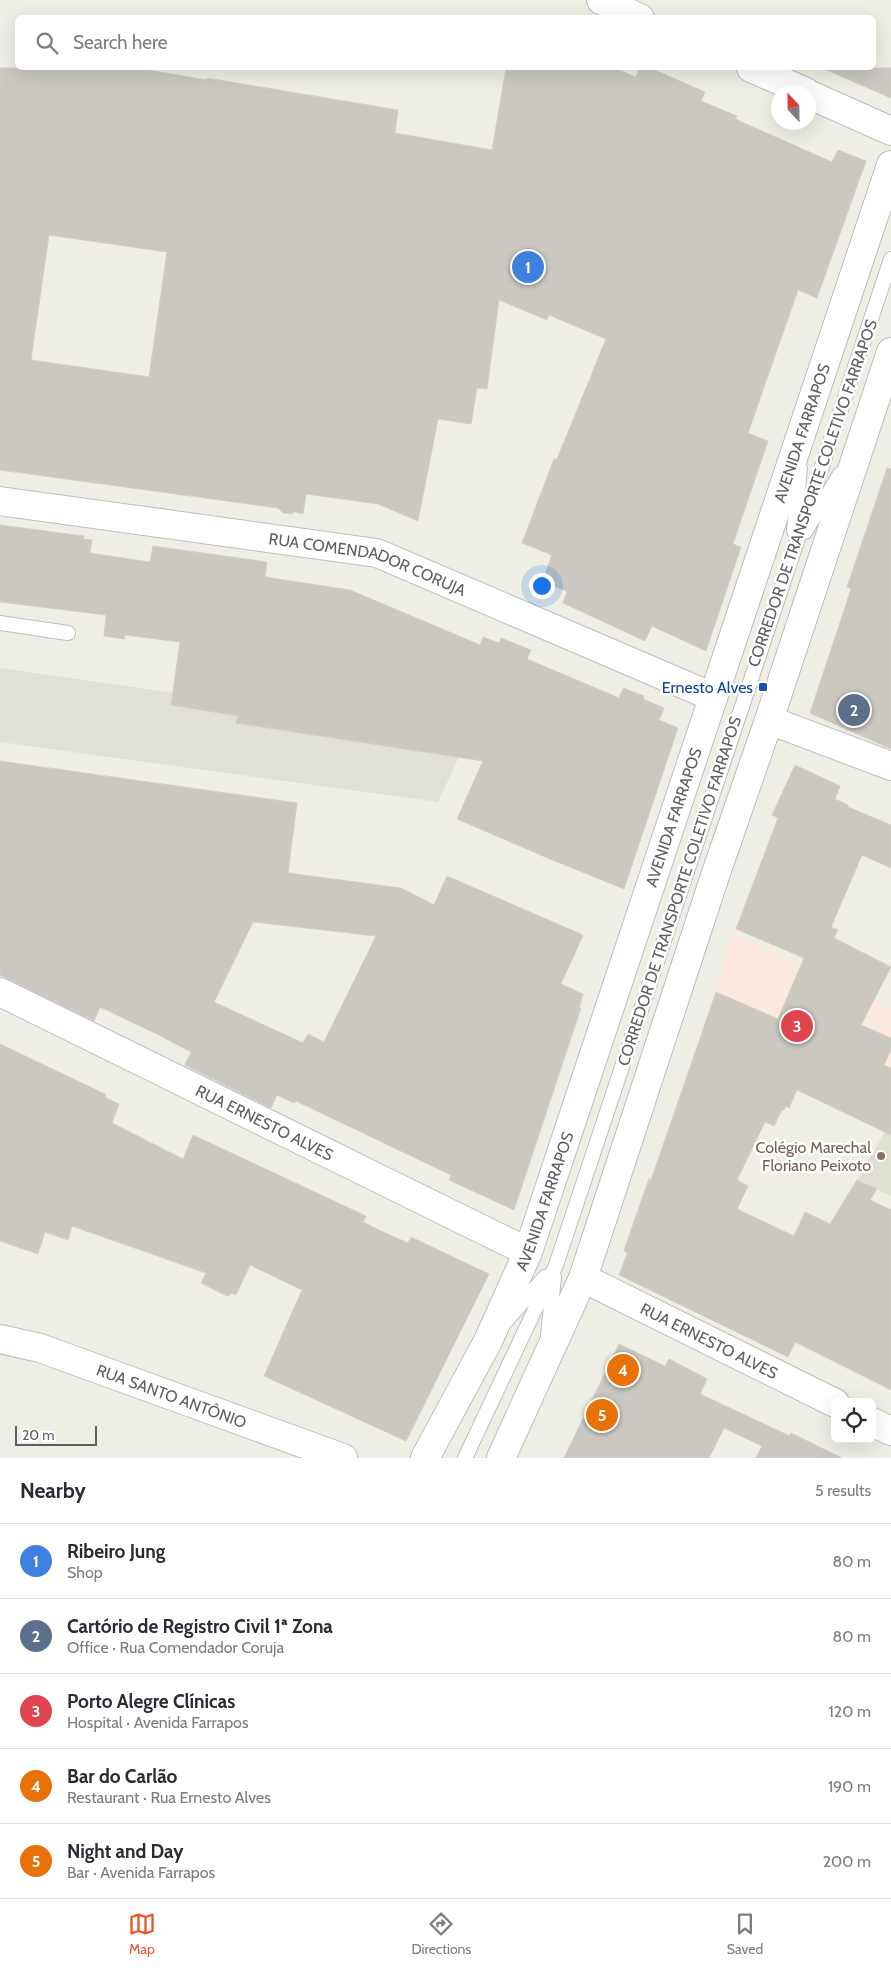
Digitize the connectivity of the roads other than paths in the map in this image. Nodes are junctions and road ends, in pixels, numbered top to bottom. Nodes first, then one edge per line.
1 (601, 0) edge
2 (634, 15) edge
3 (755, 70) edge
4 (789, 85) edge
5 (816, 97) edge
6 (891, 131) edge
7 (891, 165) edge
8 (891, 259) edge
9 (891, 352) edge
10 (806, 420) junction
11 (861, 439) junction
12 (0, 501) edge
13 (791, 557) junction
14 (0, 623) edge
15 (68, 634) dead end
16 (713, 697) junction
17 (769, 720) junction
18 (891, 766) edge
19 (0, 992) edge
20 (528, 1252) junction
21 (556, 1265) junction
22 (583, 1278) junction
23 (0, 1339) edge
24 (488, 1341) junction
25 (544, 1366) junction
26 (831, 1401) edge
27 (876, 1424) edge
28 (891, 1431) edge
29 (343, 1458) edge
30 (425, 1458) edge
31 (465, 1458) edge
32 (501, 1458) edge

1 - 2 main road
3 - 4 main road
5 - 6 main road
7 - 10 main road, AVENIDA FARRAPOS
8 - 13 lane, CORREDOR DE TRANSPORTE COLETIVO FARRAPOS
9 - 11 main road
10 - 13 lane
10 - 16 main road, AVENIDA FARRAPOS
11 - 13 lane
11 - 17 main road
12 - 16 main road, RUA COMENDADOR CORUJA
13 - 21 lane, CORREDOR DE TRANSPORTE COLETIVO FARRAPOS
14 - 15 lane
16 - 20 main road, AVENIDA FARRAPOS
17 - 18 main road
17 - 22 main road
19 - 20 main road, RUA ERNESTO ALVES
20 - 24 main road, AVENIDA FARRAPOS
21 - 24 lane
21 - 25 lane
21 - 31 lane, CORREDOR DE TRANSPORTE COLETIVO FARRAPOS
22 - 25 main road
22 - 26 main road, RUA ERNESTO ALVES
23 - 29 main road, RUA SANTO ANTÔNIO
24 - 30 main road, AVENIDA FARRAPOS
25 - 32 main road
27 - 28 main road

